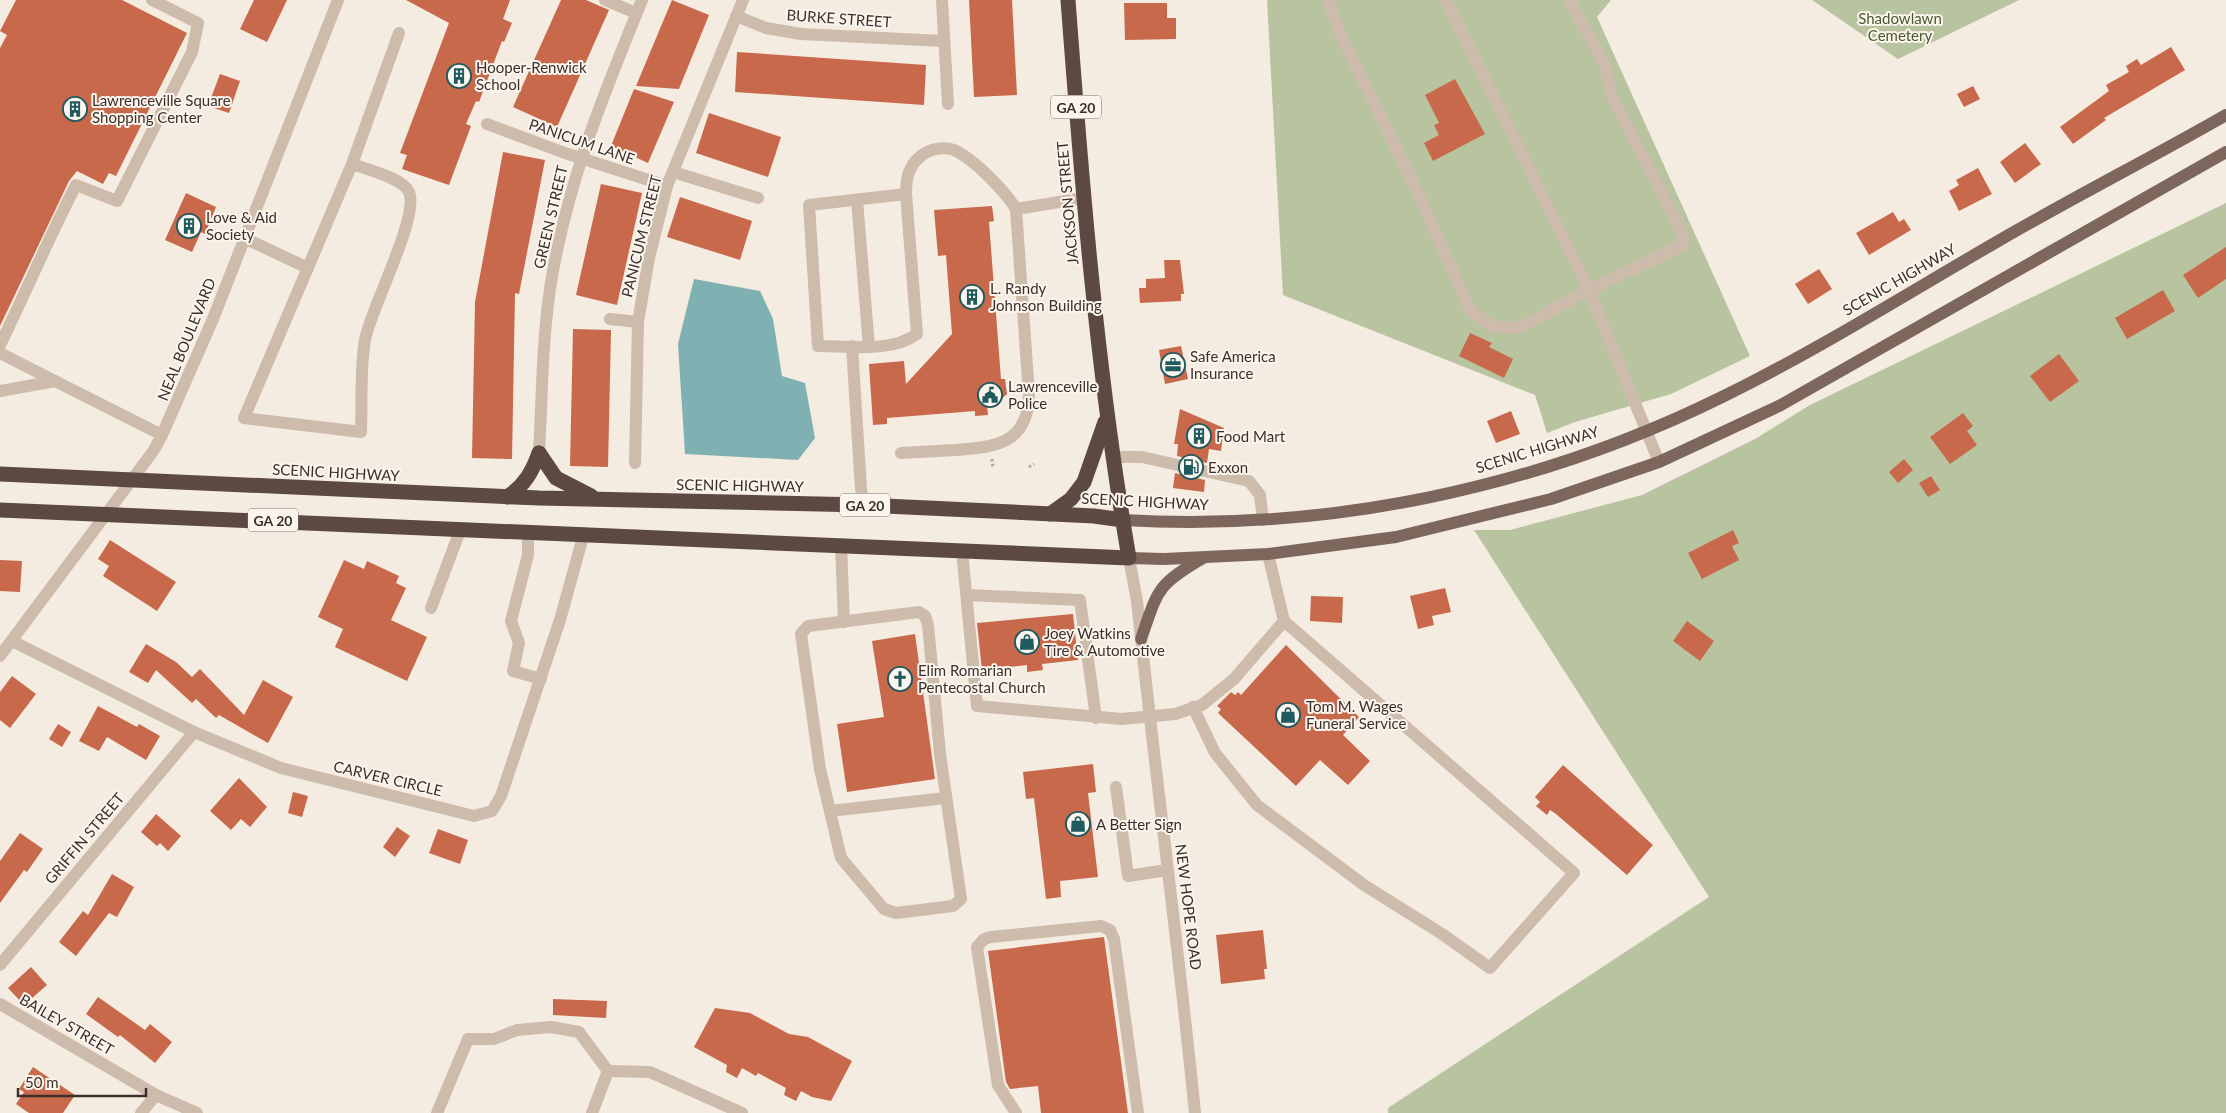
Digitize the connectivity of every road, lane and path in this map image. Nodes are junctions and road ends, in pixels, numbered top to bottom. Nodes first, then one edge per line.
1 (152, 0) edge
2 (338, 0) edge
3 (605, 0) edge
4 (642, 0) edge
5 (743, 0) edge
6 (942, 0) edge
7 (1068, 0) edge
8 (1328, 0) edge
9 (1446, 0) edge
10 (1569, 0) edge
11 (636, 13) junction
12 (736, 16) junction
13 (399, 33) dead end
14 (943, 41) junction
15 (948, 104) dead end
16 (2226, 115) edge
17 (487, 124) dead end
18 (2226, 152) edge
19 (580, 158) junction
20 (352, 164) junction
21 (672, 172) junction
22 (667, 186) junction
23 (906, 194) junction
24 (758, 198) dead end
25 (1083, 198) junction
26 (857, 200) junction
27 (1016, 209) junction
28 (244, 238) junction
29 (308, 268) junction
30 (1589, 290) junction
31 (610, 319) dead end
32 (638, 322) junction
33 (0, 345) edge
34 (852, 346) junction
35 (869, 347) junction
36 (0, 353) edge
37 (55, 381) junction
38 (0, 391) edge
39 (1106, 418) junction
40 (1646, 431) junction
41 (162, 435) junction
42 (540, 453) junction
43 (901, 453) dead end
44 (1112, 457) junction
45 (992, 459) dead end
46 (1659, 462) junction
47 (634, 463) dead end
48 (1034, 464) dead end
49 (1029, 468) dead end
50 (992, 469) dead end
51 (0, 474) edge
52 (130, 481) junction
53 (507, 497) junction
54 (599, 500) junction
55 (864, 505) junction
56 (0, 510) edge
57 (105, 514) junction
58 (1050, 514) junction
59 (1122, 520) junction
60 (1263, 520) junction
61 (461, 528) junction
62 (528, 531) junction
63 (584, 533) junction
64 (842, 545) junction
65 (962, 551) junction
66 (1268, 554) junction
67 (1206, 557) junction
68 (1129, 558) junction
69 (967, 596) junction
70 (431, 608) dead end
71 (844, 622) junction
72 (1284, 622) junction
73 (1141, 639) junction
74 (12, 641) junction
75 (0, 656) edge
76 (541, 679) junction
77 (1193, 707) junction
78 (1150, 716) junction
79 (1096, 718) junction
80 (194, 732) junction
81 (1116, 787) dead end
82 (946, 798) junction
83 (830, 811) junction
84 (1167, 870) junction
85 (0, 966) edge
86 (0, 1004) edge
87 (608, 1071) junction
88 (156, 1095) junction
89 (141, 1113) edge
90 (197, 1113) edge
91 (437, 1113) edge
92 (592, 1113) edge
93 (742, 1113) edge
94 (1016, 1113) edge
95 (1138, 1113) edge
96 (1195, 1113) edge

1 - 33 street
2 - 28 street, NEAL BOULEVARD
3 - 11 street
4 - 11 street, GREEN STREET
5 - 12 street, PANICUM STREET
6 - 14 street
7 - 25 highway, JACKSON STREET / GA 20
8 - 30 street
9 - 30 street
10 - 30 street
11 - 19 street, GREEN STREET
12 - 14 street, BURKE STREET
12 - 21 street, PANICUM STREET
13 - 20 street
14 - 15 street
16 - 40 main road, SCENIC HIGHWAY
17 - 19 street, PANICUM LANE
18 - 46 main road
19 - 22 street, PANICUM LANE
19 - 42 street, GREEN STREET
20 - 29 street
20 - 29 street
21 - 22 street, PANICUM STREET
21 - 24 street
22 - 32 street, PANICUM STREET
23 - 26 street
23 - 27 street
23 - 35 street
25 - 27 street
25 - 39 highway, JACKSON STREET / GA 20
26 - 34 street
26 - 35 street
27 - 43 street
28 - 29 street
28 - 41 street, NEAL BOULEVARD
30 - 40 street
31 - 32 street
32 - 47 street, PANICUM STREET
34 - 35 street
34 - 55 street
36 - 37 street
37 - 38 street
37 - 41 street
39 - 44 highway, JACKSON STREET
39 - 58 highway
40 - 46 street
40 - 60 main road, SCENIC HIGHWAY
41 - 52 street, NEAL BOULEVARD
42 - 53 highway
42 - 54 highway
44 - 59 highway, JACKSON STREET
44 - 60 street
45 - 50 path
46 - 66 main road
48 - 49 path
51 - 52 highway, SCENIC HIGHWAY / GA 20
52 - 53 highway, SCENIC HIGHWAY / GA 20
52 - 57 street, NEAL BOULEVARD
53 - 54 highway, SCENIC HIGHWAY / GA 20
54 - 55 highway, SCENIC HIGHWAY / GA 20
55 - 58 highway, SCENIC HIGHWAY / GA 20
56 - 57 highway, GA 20
57 - 61 highway, GA 20
57 - 74 street, NEAL BOULEVARD
58 - 59 highway, SCENIC HIGHWAY
59 - 60 main road, SCENIC HIGHWAY
59 - 68 highway, JACKSON STREET
61 - 62 highway, GA 20
61 - 70 street
62 - 63 highway, GA 20
62 - 76 street
63 - 64 highway, GA 20
63 - 76 street, CARVER CIRCLE
64 - 65 highway, GA 20
64 - 71 street
65 - 68 highway, GA 20
65 - 69 street
66 - 67 main road
66 - 72 street
67 - 68 main road
67 - 73 main road
68 - 73 street, NEW HOPE ROAD
69 - 79 street
69 - 79 street
71 - 82 street
71 - 83 street
72 - 77 street
72 - 77 street
73 - 78 street, NEW HOPE ROAD
74 - 75 street, NEAL BOULEVARD
74 - 80 street, CARVER CIRCLE
76 - 80 street, CARVER CIRCLE
77 - 78 street
78 - 79 street
78 - 84 street, NEW HOPE ROAD
80 - 85 street, GRIFFIN STREET
81 - 84 street
82 - 83 street
82 - 83 street
84 - 96 street, NEW HOPE ROAD
86 - 88 street, BAILEY STREET
87 - 91 street
87 - 92 street
87 - 93 street
88 - 89 street
88 - 90 street, BAILEY STREET
94 - 95 street

